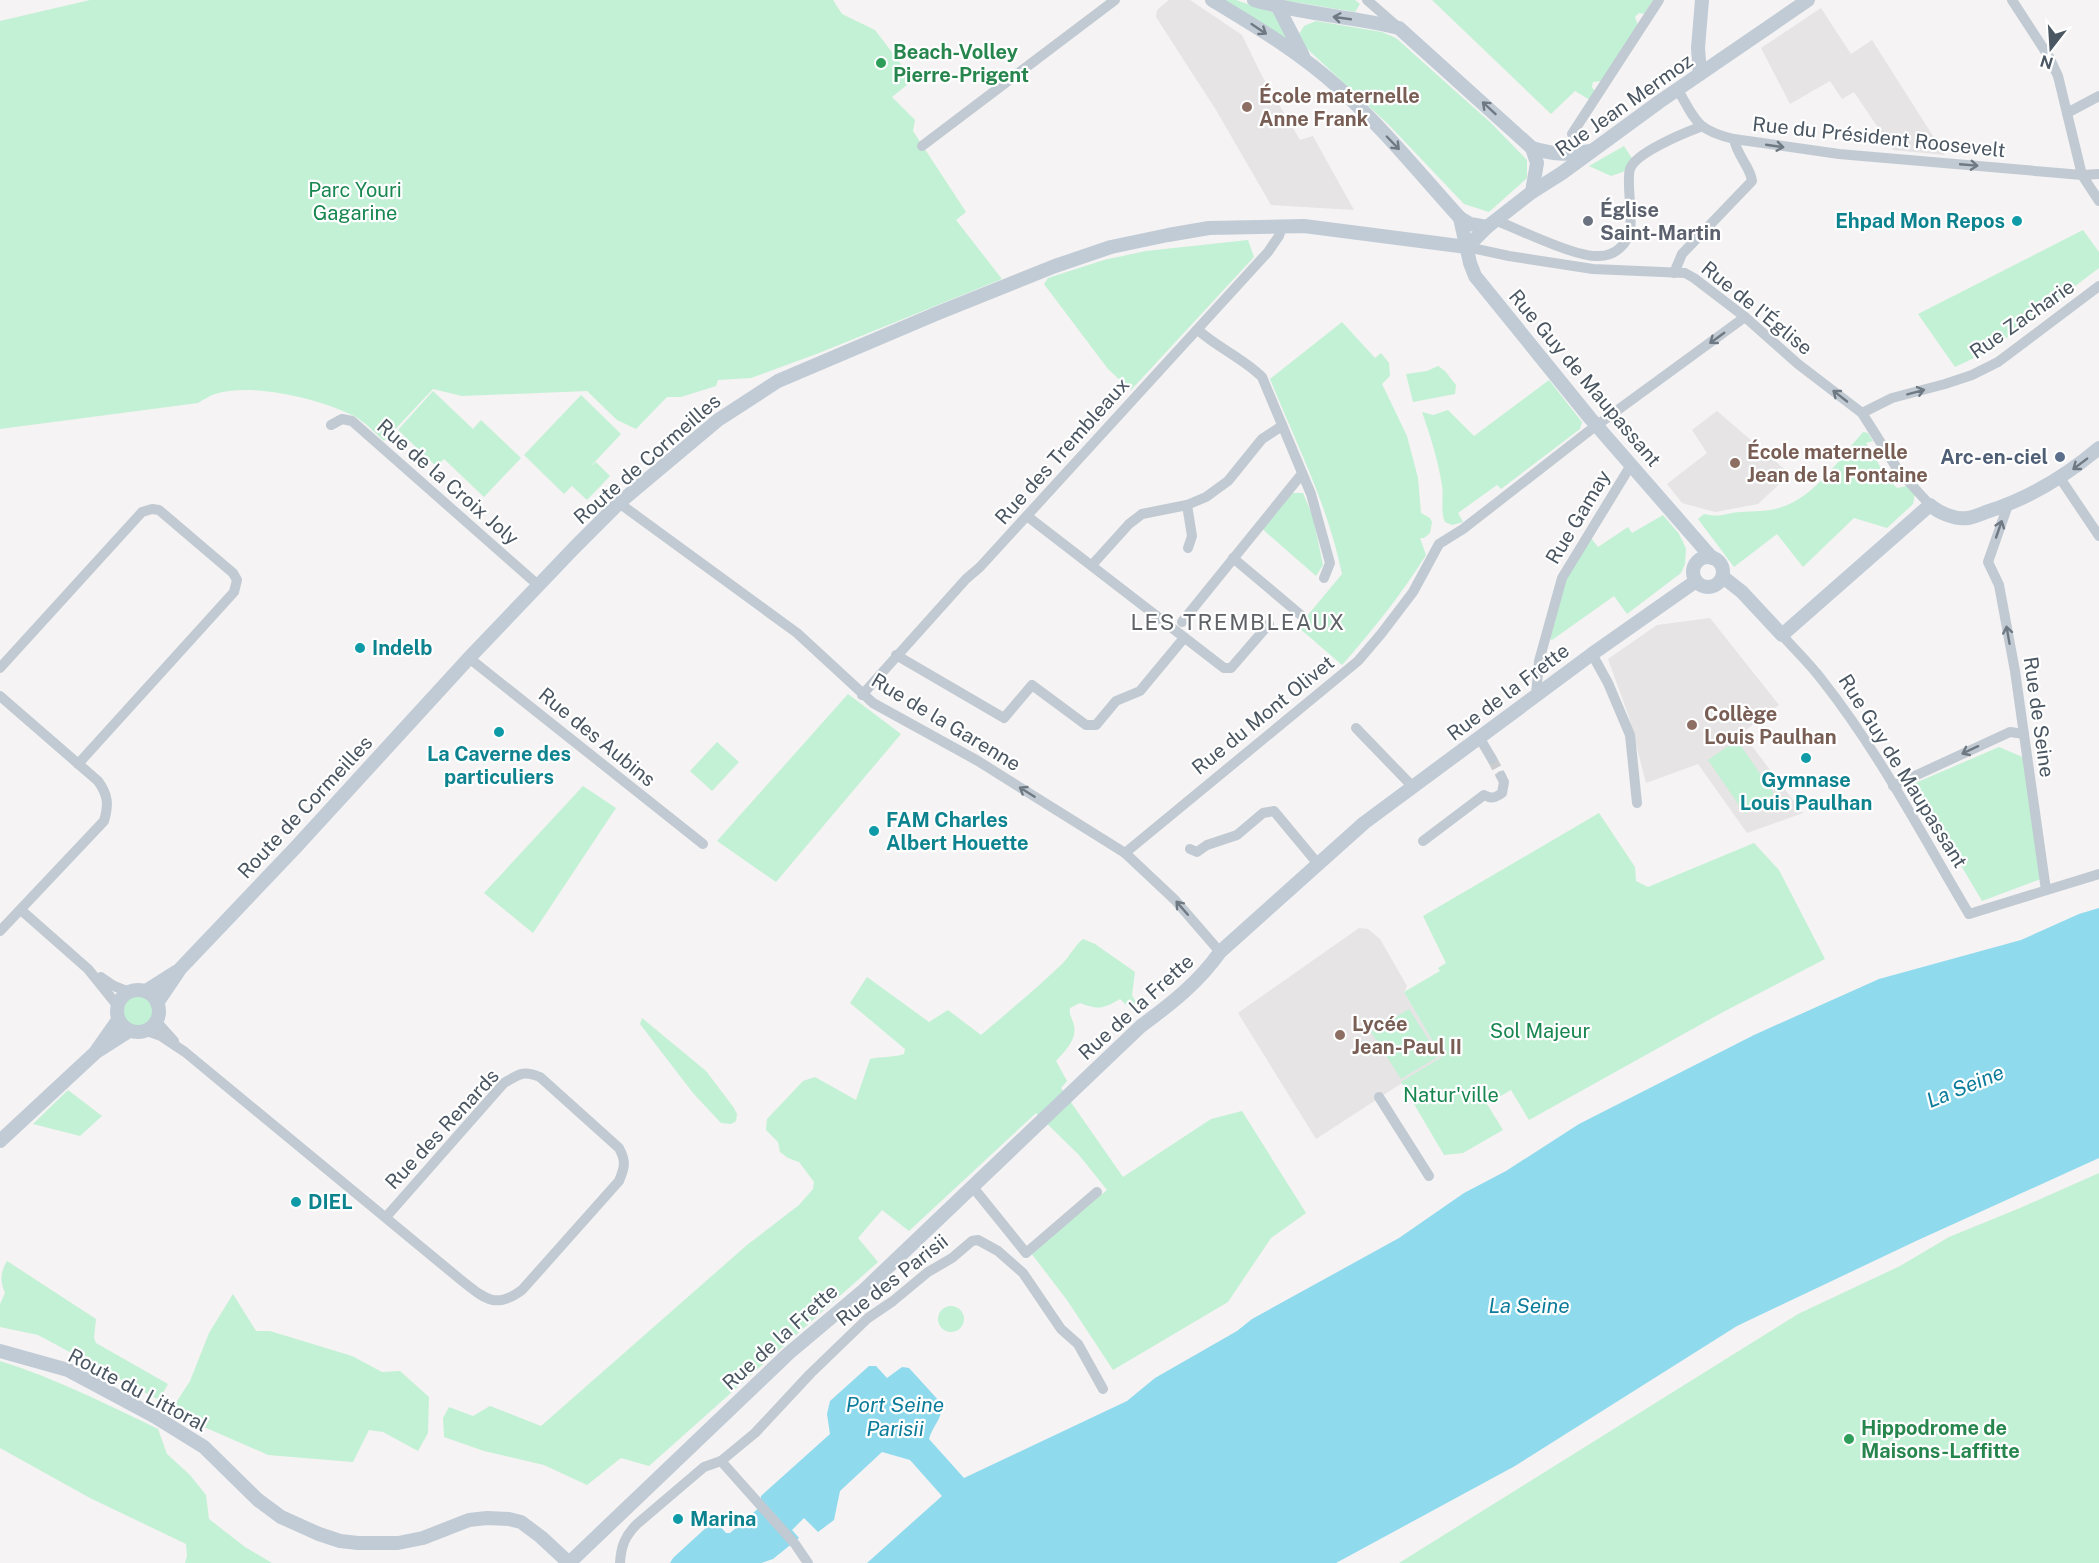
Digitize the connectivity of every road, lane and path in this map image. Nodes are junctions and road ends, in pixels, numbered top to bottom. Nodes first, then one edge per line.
1 (1115, 0) edge
2 (1212, 0) edge
3 (1254, 0) edge
4 (1367, 0) edge
5 (1659, 0) edge
6 (1702, 0) edge
7 (1808, 0) edge
8 (2012, 0) edge
9 (1106, 3) edge
10 (1277, 4) edge
11 (1317, 15) junction
12 (1399, 28) junction
13 (1288, 29) junction
14 (1305, 59) junction
15 (1700, 74) junction
16 (1678, 90) junction
17 (2099, 96) edge
18 (2067, 113) junction
19 (1700, 127) junction
20 (1572, 134) dead end
21 (1734, 140) junction
22 (922, 146) dead end
23 (1532, 148) junction
24 (1594, 149) junction
25 (2099, 174) edge
26 (2082, 175) junction
27 (1532, 192) junction
28 (2099, 201) edge
29 (1460, 218) junction
30 (1491, 223) junction
31 (1282, 226) junction
32 (1467, 248) junction
33 (1674, 273) junction
34 (2099, 286) edge
35 (1745, 317) junction
36 (1198, 330) junction
37 (1862, 413) junction
38 (331, 425) dead end
39 (1282, 426) junction
40 (1597, 426) junction
41 (2099, 448) edge
42 (1632, 465) junction
43 (1301, 475) junction
44 (2060, 478) junction
45 (620, 503) junction
46 (1187, 505) junction
47 (1930, 505) junction
48 (2008, 505) junction
49 (1027, 516) junction
50 (1685, 527) junction
51 (2099, 536) edge
52 (1188, 548) dead end
53 (1233, 558) junction
54 (1712, 558) junction
55 (1697, 562) junction
56 (1092, 565) junction
57 (1723, 577) junction
58 (1324, 578) dead end
59 (1696, 581) junction
60 (538, 585) junction
61 (1302, 616) dead end
62 (1182, 622) dead end
63 (1269, 624) dead end
64 (1782, 635) junction
65 (1184, 638) junction
66 (1592, 654) junction
67 (896, 655) junction
68 (469, 658) junction
69 (0, 668) edge
70 (862, 695) junction
71 (1536, 695) junction
72 (0, 696) edge
73 (1356, 728) dead end
74 (2024, 734) junction
75 (1479, 737) junction
76 (1492, 759) tunnel mouth
77 (78, 764) junction
78 (1501, 776) dead end
79 (1893, 786) junction
80 (1413, 787) junction
81 (1636, 803) dead end
82 (1423, 841) dead end
83 (703, 844) dead end
84 (1190, 849) dead end
85 (1125, 854) junction
86 (1318, 864) junction
87 (2099, 874) edge
88 (2046, 890) junction
89 (21, 910) junction
90 (0, 931) edge
91 (1221, 952) junction
92 (88, 969) junction
93 (180, 969) junction
94 (129, 992) junction
95 (146, 992) junction
96 (158, 1003) junction
97 (117, 1005) junction
98 (118, 1020) junction
99 (152, 1026) junction
100 (129, 1031) junction
101 (96, 1052) junction
102 (1378, 1097) dead end
103 (0, 1141) edge
104 (1429, 1176) dead end
105 (972, 1186) junction
106 (1097, 1192) dead end
107 (386, 1217) junction
108 (1026, 1253) junction
109 (1014, 1266) junction
110 (0, 1351) edge
111 (1103, 1389) dead end
112 (721, 1461) junction
113 (570, 1563) edge
114 (620, 1563) edge
115 (808, 1563) edge

1 - 9 street
2 -> 14 main road
3 - 10 main road
4 - 12 street
5 - 20 street
6 - 15 main road
7 - 15 main road, Rue Jean Mermoz
8 - 18 street
9 - 22 street
10 - 11 main road
10 - 13 main road
12 -> 11 main road
11 - 13 main road
23 -> 12 main road
13 - 14 main road
14 -> 29 main road
15 - 16 main road, Rue Jean Mermoz
16 - 19 street
16 - 24 main road, Rue Jean Mermoz
17 - 18 street
18 - 26 street
19 - 21 street, Rue du Président Roosevelt
19 - 30 street
21 -> 26 street, Rue du Président Roosevelt
21 - 33 street
23 - 24 main road
23 - 27 main road
24 - 27 main road, Rue Jean Mermoz
25 - 26 street, Rue du Président Roosevelt
26 - 28 street
27 - 30 main road, Rue Jean Mermoz
29 - 30 main road
29 - 32 main road, Rue Guy de Maupassant
30 - 32 main road, Rue Jean Mermoz
31 - 32 main road, Route de Cormeilles
31 - 36 street, Rue des Trembleaux
31 - 45 main road, Route de Cormeilles
32 - 33 street, Rue de l'Église
32 - 40 main road, Rue Guy de Maupassant
33 - 35 street, Rue de l'Église
37 -> 34 street, Rue Zacharie
37 -> 35 street, Rue de l'Église
35 -> 40 street, Rue du Mont Olivet
36 - 39 street
36 - 49 street, Rue des Trembleaux
37 - 47 street, Rue de l'Église
38 - 60 street, Rue de la Croix Joly
39 - 43 street
39 - 46 street
40 - 42 main road, Rue Guy de Maupassant
40 - 85 street, Rue du Mont Olivet
41 -> 44 main road
42 - 50 main road, Rue Guy de Maupassant
42 - 71 street, Rue Gamay
43 - 53 street
43 - 58 street
44 - 48 main road
44 - 51 street
45 - 60 main road, Route de Cormeilles
45 - 70 street, Rue de la Garenne
46 - 52 street
46 - 56 street
47 - 48 main road
47 - 64 main road
74 -> 48 street, Rue de Seine
49 - 56 street
49 - 67 street, Rue des Trembleaux
50 - 54 main road, Rue Guy de Maupassant
50 - 55 main road, Rue Guy de Maupassant
53 - 61 street
53 - 62 street
54 - 55 main road
54 - 57 main road
55 - 59 main road
56 - 65 street
57 - 59 main road
57 - 64 main road, Rue Guy de Maupassant
59 - 66 main road, Rue de la Frette
60 - 68 main road, Route de Cormeilles
63 - 65 street
64 - 79 street, Rue Guy de Maupassant
65 - 67 street
66 - 71 main road, Rue de la Frette
66 - 81 street
67 - 70 street, Rue des Trembleaux
68 - 83 street, Rue des Aubins
68 - 93 main road, Route de Cormeilles
69 - 77 street
85 -> 70 street, Rue de la Garenne
71 - 75 main road, Rue de la Frette
72 - 77 street
73 - 80 street
74 -> 79 street
74 - 88 street, Rue de Seine
75 - 76 street
75 - 80 main road, Rue de la Frette
77 - 89 street
78 - 82 street
79 - 88 street, Rue Guy de Maupassant
80 - 86 main road, Rue de la Frette
84 - 86 street
91 -> 85 street, Rue de la Garenne
86 - 91 main road, Rue de la Frette
87 - 88 street
89 - 90 street
89 - 92 street
91 - 105 main road, Rue de la Frette
92 - 94 street
92 - 97 street
93 - 95 main road, Route de Cormeilles
93 - 96 main road, Route de Cormeilles
94 - 95 main road
94 - 97 main road
95 - 96 main road
96 - 99 main road
97 - 98 main road
98 - 100 main road
98 - 101 main road
99 - 100 main road
99 - 107 street, Rue des Renards
100 - 101 main road
101 - 103 main road
102 - 104 street
105 - 108 street
105 - 113 main road, Rue de la Frette
106 - 108 street
107 - 107 street, Rue des Renards
108 - 109 street
109 - 111 street, Rue des Parisii
109 - 112 street, Rue des Parisii
110 - 113 main road, Route du Littoral
112 - 114 street, Rue des Parisii
112 - 115 street

